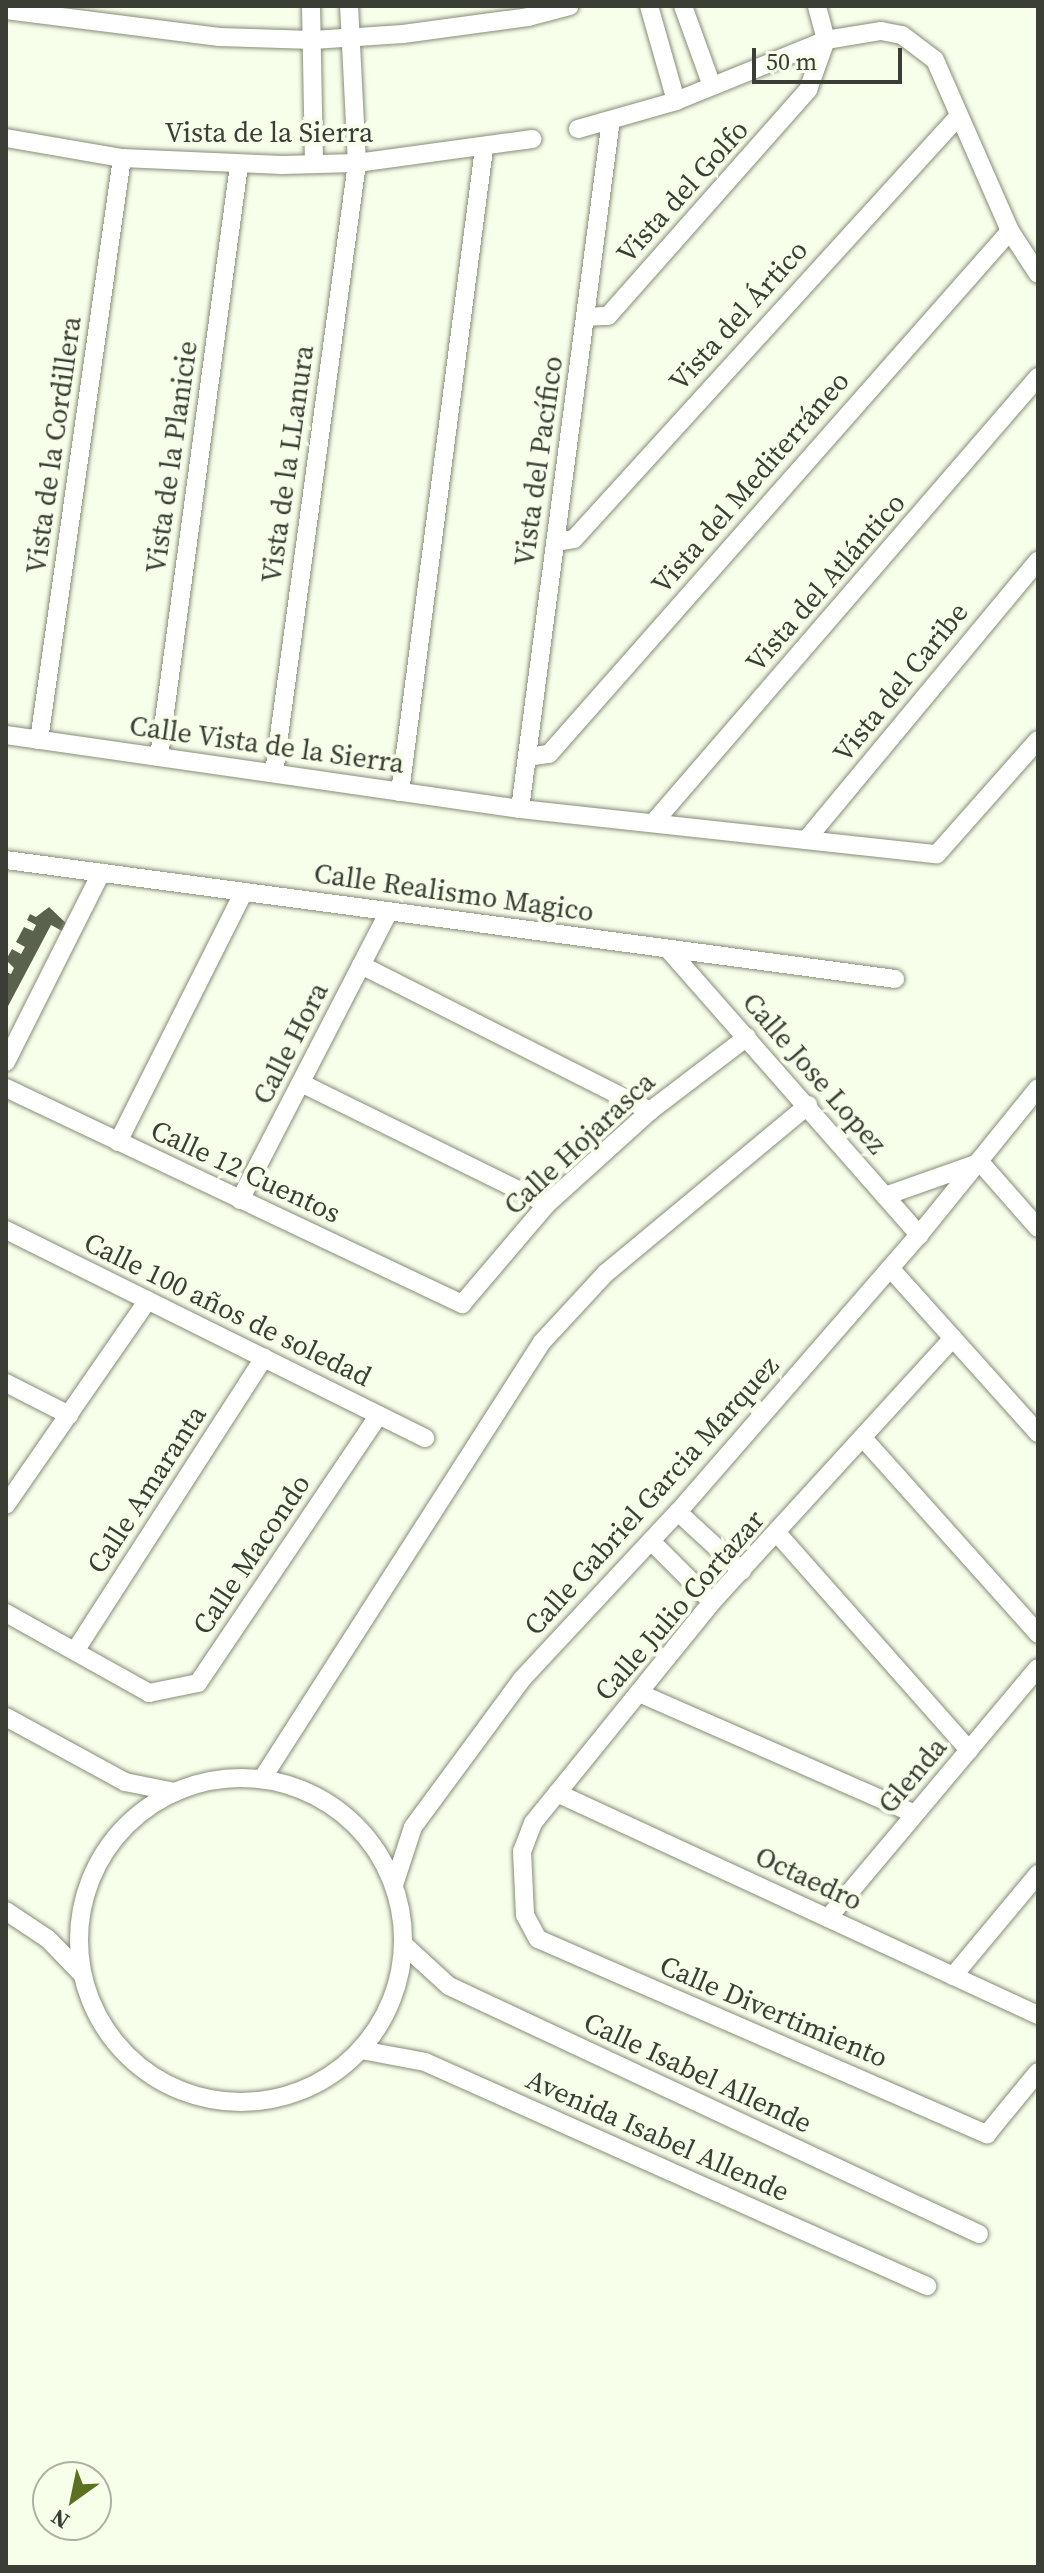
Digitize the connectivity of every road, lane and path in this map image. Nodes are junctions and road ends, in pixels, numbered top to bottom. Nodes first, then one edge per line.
1 (311, 6) edge
2 (349, 6) edge
3 (570, 6) edge
4 (649, 6) edge
5 (683, 6) edge
6 (817, 6) edge
7 (6, 10) edge
8 (351, 39) junction
9 (313, 40) junction
10 (826, 40) junction
11 (712, 86) junction
12 (676, 101) junction
13 (958, 117) junction
14 (611, 120) junction
15 (578, 129) dead end
16 (6, 138) edge
17 (532, 139) dead end
18 (484, 149) junction
19 (122, 158) junction
20 (314, 163) junction
21 (357, 163) junction
22 (239, 165) junction
23 (1010, 231) junction
24 (1038, 274) edge
25 (586, 317) junction
26 (1038, 377) edge
27 (555, 542) junction
28 (1038, 561) edge
29 (6, 735) edge
30 (39, 740) junction
31 (1038, 740) edge
32 (159, 757) junction
33 (527, 757) junction
34 (274, 773) junction
35 (400, 792) junction
36 (520, 809) junction
37 (654, 822) junction
38 (806, 840) junction
39 (6, 860) edge
40 (101, 873) junction
41 (244, 892) junction
42 (389, 911) junction
43 (668, 949) junction
44 (361, 965) junction
45 (895, 979) dead end
46 (747, 1037) junction
47 (6, 1062) edge
48 (301, 1083) junction
49 (6, 1088) edge
50 (1038, 1088) edge
51 (808, 1105) junction
52 (650, 1111) junction
53 (118, 1142) junction
54 (980, 1162) junction
55 (885, 1196) junction
56 (240, 1200) junction
57 (547, 1204) junction
58 (1038, 1228) edge
59 (6, 1230) edge
60 (919, 1235) junction
61 (890, 1268) junction
62 (148, 1300) junction
63 (462, 1304) joint
64 (953, 1338) junction
65 (264, 1358) junction
66 (6, 1383) edge
67 (69, 1415) junction
68 (379, 1415) junction
69 (1038, 1433) edge
70 (425, 1438) dead end
71 (863, 1438) junction
72 (6, 1505) edge
73 (678, 1512) junction
74 (777, 1533) junction
75 (651, 1541) junction
76 (742, 1571) junction
77 (712, 1602) junction
78 (6, 1613) edge
79 (1038, 1634) edge
80 (75, 1651) junction
81 (1038, 1668) edge
82 (639, 1693) junction
83 (6, 1717) edge
84 (969, 1750) junction
85 (262, 1779) junction
86 (175, 1792) junction
87 (557, 1793) junction
88 (915, 1814) junction
89 (1038, 1874) edge
90 (394, 1885) junction
91 (6, 1911) edge
92 (828, 1918) junction
93 (538, 1939) joint
94 (403, 1944) junction
95 (82, 1974) junction
96 (953, 1976) junction
97 (1038, 2015) edge
98 (361, 2050) junction
99 (1038, 2072) edge
100 (979, 2234) dead end
101 (927, 2286) dead end

1 - 9 street
2 - 8 street, Vista de la LLanura
3 - 8 street
4 - 12 street
5 - 11 street
6 - 10 street
7 - 9 street
8 - 9 street
8 - 21 street, Vista de la LLanura
9 - 20 street
10 - 11 street
10 - 13 street
10 - 25 street, Vista del Golfo
11 - 12 street
12 - 14 street
13 - 23 street
13 - 27 street, Vista del Ártico
14 - 15 street
14 - 25 street, Vista del Pacífico
16 - 19 street, Vista de la Sierra
17 - 18 street, Vista de la Sierra
18 - 21 street, Vista de la Sierra
18 - 35 street
19 - 22 street, Vista de la Sierra
19 - 30 street, Vista de la Cordillera
20 - 21 street, Vista de la Sierra
20 - 22 street, Vista de la Sierra
21 - 34 street, Vista de la LLanura
22 - 32 street, Vista de la Planicie
23 - 24 street
23 - 33 street, Vista del Mediterráneo
25 - 27 street, Vista del Pacífico
26 - 37 street, Vista del Atlántico
27 - 33 street, Vista del Pacífico
28 - 38 street, Vista del Caribe
29 - 30 street, Calle Vista de la Sierra
30 - 32 street, Calle Vista de la Sierra
31 - 38 street, Calle Vista de la Sierra
32 - 34 street, Calle Vista de la Sierra
33 - 36 street, Vista del Pacífico
34 - 35 street, Calle Vista de la Sierra
35 - 36 street, Calle Vista de la Sierra
36 - 37 street, Calle Vista de la Sierra
37 - 38 street, Calle Vista de la Sierra
39 - 40 street, Calle Realismo Magico
40 - 41 street, Calle Realismo Magico
40 - 47 street
41 - 42 street, Calle Realismo Magico
41 - 53 street
42 - 43 street, Calle Realismo Magico
42 - 44 street, Calle Hora
43 - 45 street, Calle Realismo Magico
43 - 46 street, Calle Jose Lopez
44 - 48 street, Calle Hora
44 - 52 street
46 - 51 street, Calle Jose Lopez
46 - 52 street, Calle Hojarasca
48 - 56 street, Calle Hora
48 - 57 street
49 - 53 street, Calle 12 Cuentos
50 - 54 street, Calle Gabriel Garcia Marquez
51 - 55 street, Calle Jose Lopez
51 - 85 street
52 - 57 street, Calle Hojarasca
53 - 56 street, Calle 12 Cuentos
54 - 55 street
54 - 58 street
54 - 60 street, Calle Gabriel Garcia Marquez
55 - 60 street, Calle Jose Lopez
56 - 63 street, Calle 12 Cuentos
57 - 63 street, Calle Hojarasca
59 - 62 street, Calle 100 años de soledad
60 - 61 street, Calle Gabriel Garcia Marquez
61 - 64 street
61 - 73 street, Calle Gabriel Garcia Marquez
62 - 65 street, Calle 100 años de soledad
62 - 67 street
64 - 69 street
64 - 71 street, Calle Julio Cortazar
65 - 68 street, Calle 100 años de soledad
65 - 80 street, Calle Amaranta
66 - 67 street
67 - 72 street
68 - 70 street, Calle 100 años de soledad
68 - 80 street, Calle Macondo
71 - 74 street, Calle Julio Cortazar
71 - 79 street
73 - 75 street, Calle Gabriel Garcia Marquez
73 - 76 street
74 - 76 street, Calle Julio Cortazar
74 - 84 street
75 - 77 street
75 - 90 street, Calle Gabriel Garcia Marquez
76 - 77 street, Calle Julio Cortazar
77 - 82 street, Calle Julio Cortazar
78 - 80 street
81 - 84 street, Glenda
82 - 87 street, Calle Julio Cortazar
82 - 88 street
83 - 86 street
84 - 88 street, Glenda
85 - 86 street
85 - 90 street
86 - 95 street
87 - 92 street, Octaedro
87 - 93 street, Calle Julio Cortazar
88 - 92 street, Glenda
89 - 96 street
90 - 94 street
91 - 95 street
92 - 96 street, Octaedro
93 - 99 street, Calle Divertimiento
94 - 98 street
94 - 100 street, Calle Isabel Allende
95 - 98 street
96 - 97 street, Octaedro
98 - 101 street, Avenida Isabel Allende

